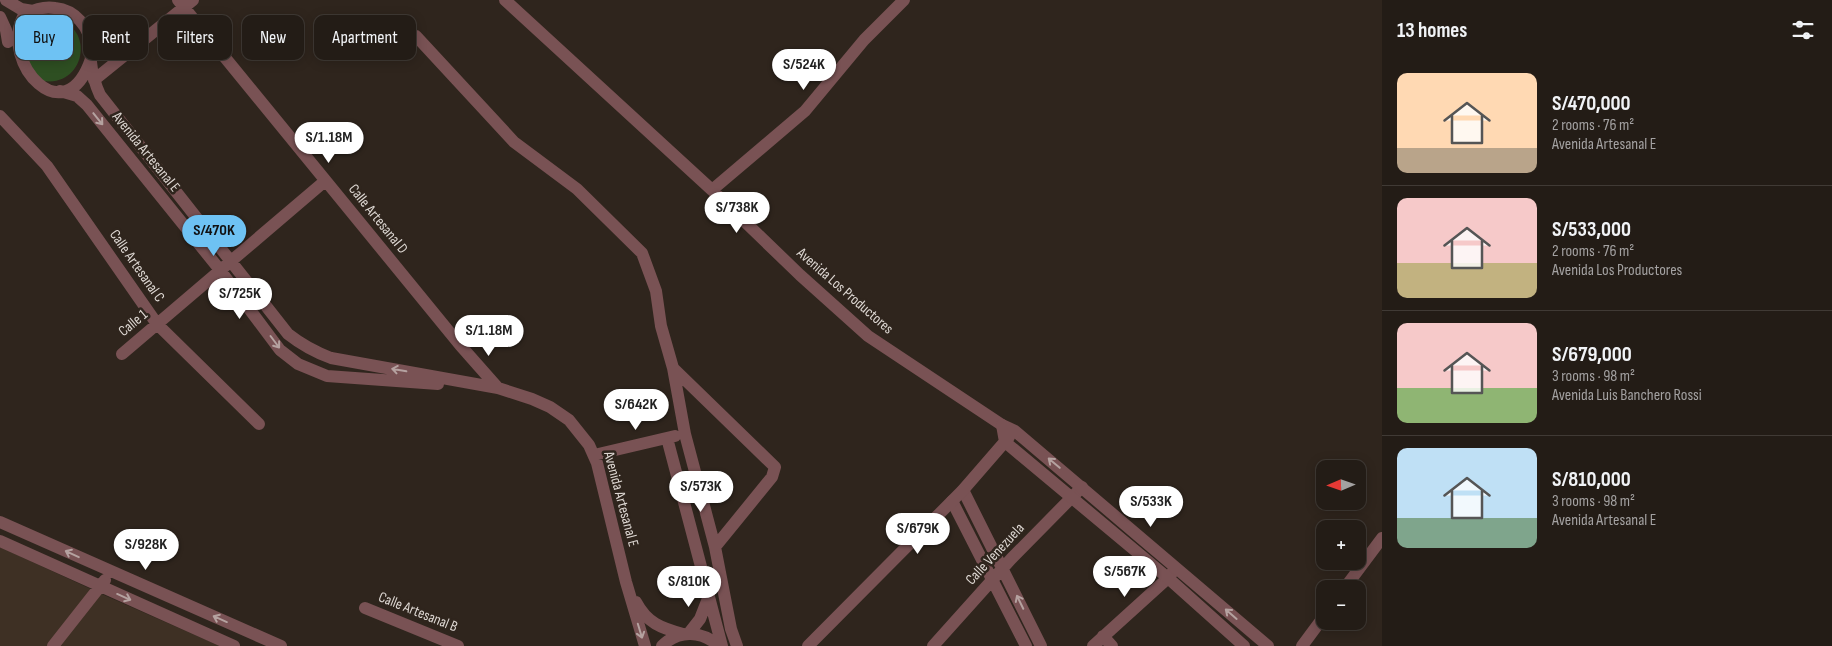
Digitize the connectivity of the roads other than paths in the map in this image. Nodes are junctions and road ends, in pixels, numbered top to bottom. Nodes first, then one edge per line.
1 (6, 0) edge
2 (505, 0) edge
3 (904, 0) edge
4 (185, 2) edge
5 (35, 7) edge
6 (0, 16) edge
7 (83, 27) edge
8 (416, 36) dead end
9 (6, 50) edge
10 (91, 60) edge
11 (91, 60) edge
12 (16, 76) dead end
13 (94, 80) junction
14 (60, 91) junction
15 (0, 116) edge
16 (325, 182) junction
17 (712, 190) junction
18 (231, 261) junction
19 (220, 270) junction
20 (157, 324) junction
21 (122, 354) dead end
22 (673, 368) junction
23 (498, 388) junction
24 (259, 424) dead end
25 (1002, 425) junction
26 (1015, 430) junction
27 (685, 434) junction
28 (667, 438) junction
29 (1005, 442) junction
30 (594, 455) junction
31 (1082, 487) junction
32 (963, 490) junction
33 (1072, 498) junction
34 (952, 501) junction
35 (0, 522) edge
36 (1382, 538) edge
37 (0, 542) edge
38 (715, 546) junction
39 (1003, 568) junction
40 (1176, 568) junction
41 (110, 572) junction
42 (1168, 578) junction
43 (993, 579) junction
44 (1351, 580) edge
45 (626, 582) junction
46 (100, 586) junction
47 (709, 596) junction
48 (365, 608) dead end
49 (1316, 627) edge
50 (245, 630) junction
51 (686, 634) junction
52 (1108, 641) edge
53 (274, 645) edge
54 (53, 646) edge
55 (235, 646) edge
56 (458, 646) edge
57 (645, 646) edge
58 (662, 646) edge
59 (720, 646) edge
60 (736, 646) edge
61 (808, 646) edge
62 (933, 646) edge
63 (1026, 646) edge
64 (1041, 646) edge
65 (1092, 646) edge
66 (1244, 646) edge
67 (1268, 646) edge
68 (1302, 646) edge

1 - 5 street
2 - 17 street, Avenida Los Productores
3 - 17 street
4 - 13 street
4 - 16 street, Calle Artesanal D
5 - 7 street, Avenida Artesanal E
5 - 9 street
6 - 9 street
8 - 22 street
10 - 13 street, Avenida Artesanal E
11 - 14 street
12 - 14 street, Avenida Artesanal E
13 - 18 street, Avenida Artesanal E
14 -> 19 street, Avenida Artesanal E
15 - 20 street, Calle Artesanal C
16 - 18 street, Calle 1
16 - 23 street, Calle Artesanal D
17 - 25 street, Avenida Los Productores
18 - 19 street, Calle 1
23 -> 18 street, Avenida Artesanal E
19 - 20 street, Calle 1
19 -> 23 street, Avenida Artesanal E
20 - 21 street, Calle 1
20 - 24 street, Calle Artesanal C
22 - 27 street
22 - 38 street
23 - 30 street, Avenida Artesanal E
25 - 26 street, Avenida Los Productores
25 - 29 street
26 - 29 street
31 -> 26 street, Avenida Los Productores
27 - 28 street
27 - 38 street
28 - 30 street
28 - 47 street
29 - 32 street
29 - 33 street
30 - 45 street, Avenida Artesanal E
31 - 33 street, Calle Venezuela
31 - 40 street, Avenida Los Productores
32 - 34 street
32 - 39 street
33 - 39 street, Calle Venezuela
33 - 42 street
34 - 43 street
34 - 61 street
41 -> 35 street
36 - 44 street
37 - 46 street
38 - 60 street
39 - 43 street, Calle Venezuela
64 -> 39 street
40 - 42 street
67 -> 40 street, Avenida Los Productores
41 - 46 street
50 -> 41 street
42 - 52 street
42 - 66 street
43 - 62 street, Calle Venezuela
43 - 63 street
45 - 51 street
45 -> 57 street
46 - 54 street
46 -> 55 street
47 - 51 street
47 - 59 street
48 - 56 street, Calle Artesanal B
49 - 68 street
50 - 53 street
50 - 55 street
51 - 58 street
51 - 59 street
52 - 65 street

